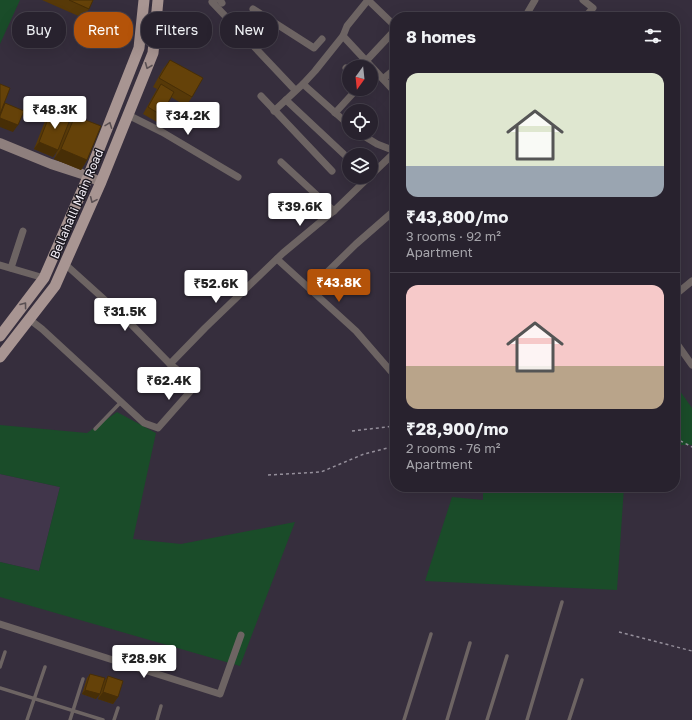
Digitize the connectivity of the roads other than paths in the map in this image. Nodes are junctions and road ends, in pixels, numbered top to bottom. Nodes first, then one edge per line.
1 (144, 0) edge
2 (158, 0) edge
3 (215, 0) edge
4 (368, 0) edge
5 (583, 0) edge
6 (533, 1) edge
7 (252, 9) dead end
8 (222, 12) edge
9 (257, 12) edge
10 (528, 12) edge
11 (589, 12) edge
12 (390, 21) edge
13 (278, 25) edge
14 (390, 35) edge
15 (343, 36) junction
16 (322, 39) dead end
17 (256, 48) edge
18 (365, 60) edge
19 (367, 60) edge
20 (390, 73) edge
21 (378, 74) edge
22 (383, 79) junction
23 (303, 84) junction
24 (390, 87) edge
25 (296, 90) junction
26 (261, 96) dead end
27 (351, 96) edge
28 (286, 100) junction
29 (274, 111) junction
30 (335, 113) junction
31 (128, 115) junction
32 (342, 119) edge
33 (370, 140) edge
34 (0, 143) edge
35 (390, 149) edge
36 (342, 152) edge
37 (390, 156) edge
38 (282, 162) dead end
39 (378, 168) edge
40 (332, 171) dead end
41 (88, 177) junction
42 (238, 177) dead end
43 (101, 182) junction
44 (362, 184) edge
45 (334, 211) junction
46 (390, 214) edge
47 (23, 231) dead end
48 (277, 259) junction
49 (65, 264) junction
50 (0, 265) edge
51 (10, 268) junction
52 (44, 278) junction
53 (691, 283) edge
54 (310, 289) junction
55 (680, 291) edge
56 (29, 319) junction
57 (0, 336) edge
58 (680, 348) edge
59 (0, 357) edge
60 (170, 364) junction
61 (692, 365) edge
62 (390, 370) edge
63 (121, 402) junction
64 (95, 429) dead end
65 (562, 602) dead end
66 (0, 624) edge
67 (431, 634) dead end
68 (241, 635) dead end
69 (470, 643) dead end
70 (5, 652) dead end
71 (507, 656) dead end
72 (0, 667) edge
73 (44, 667) dead end
74 (83, 679) dead end
75 (582, 680) dead end
76 (0, 688) edge
77 (34, 698) junction
78 (161, 706) dead end
79 (118, 708) dead end
80 (73, 711) junction
81 (27, 720) edge
82 (70, 720) edge
83 (103, 720) edge
84 (114, 720) edge
85 (157, 720) edge
86 (404, 720) edge
87 (446, 720) edge
88 (487, 720) edge
89 (527, 720) edge
90 (569, 720) edge

41 -> 1 main road, Bellahalli Main Road
2 -> 31 main road, Bellahalli Main Road
3 - 8 street
4 - 12 street
4 - 15 street
5 - 11 street
6 - 10 street
7 - 9 street
13 - 16 street
14 - 19 street
15 - 18 street
15 - 23 street
17 - 25 street
20 - 22 street
21 - 22 street
22 - 24 street
23 - 25 street
23 - 30 street
25 - 28 street
26 - 29 street
27 - 30 street
28 - 29 street
28 - 36 street
29 - 40 street
30 - 32 street
31 - 42 street
31 - 43 main road, Bellahalli Main Road
33 - 35 street
34 - 41 street
37 - 39 street
38 - 45 street
41 - 43 street
41 - 52 main road, Bellahalli Main Road
43 -> 49 main road, Bellahalli Main Road
44 - 45 street
45 - 48 street
46 - 54 street
47 - 51 street
48 - 54 street
48 - 60 street
49 - 56 main road, Bellahalli Main Road
49 - 60 street
50 - 51 street
51 - 52 street
57 -> 52 main road, Bellahalli Main Road
53 - 55 street
54 - 62 street
56 - 59 main road, Bellahalli Main Road
56 - 63 street
58 - 61 street
60 - 63 street
63 - 64 lane
65 - 89 lane
66 - 68 street
67 - 86 lane
69 - 87 lane
70 - 72 lane
71 - 88 lane
73 - 77 lane
74 - 80 lane
75 - 90 lane
76 - 77 lane
77 - 80 lane
77 - 81 lane
78 - 85 lane
79 - 84 lane
80 - 82 lane
80 - 83 lane

